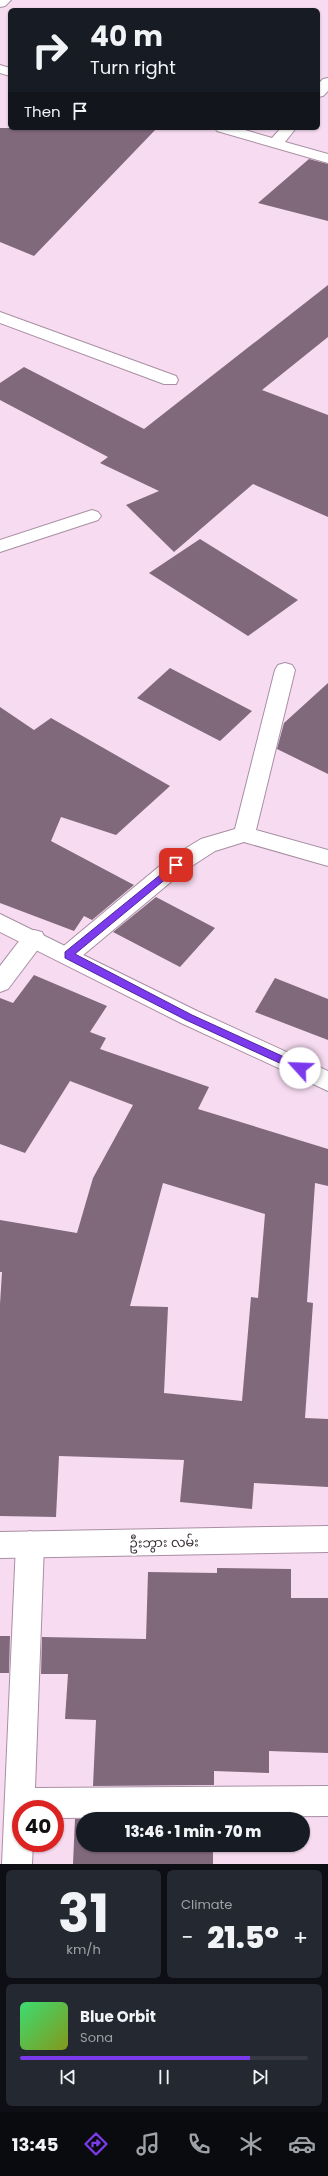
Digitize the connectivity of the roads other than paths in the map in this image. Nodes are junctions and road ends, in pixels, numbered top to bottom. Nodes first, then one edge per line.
1 (4, 0) edge
2 (0, 3) edge
3 (328, 82) edge
4 (320, 91) edge
5 (229, 130) edge
6 (287, 130) edge
7 (275, 144) junction
8 (328, 159) edge
9 (0, 318) edge
10 (170, 380) dead end
11 (92, 516) dead end
12 (0, 546) edge
13 (284, 670) dead end
14 (244, 834) junction
15 (328, 858) edge
16 (0, 922) edge
17 (34, 938) junction
18 (68, 955) junction
19 (0, 983) edge
20 (328, 1081) edge
21 (328, 1539) edge
22 (30, 1544) junction
23 (0, 1545) edge
24 (19, 1800) edge
25 (328, 1801) edge
26 (64, 1803) edge
27 (17, 1852) edge
28 (17, 1864) edge

1 - 2 street
3 - 4 street
5 - 7 street
6 - 7 street
7 - 8 street
9 - 10 street
11 - 12 street
13 - 14 street
14 - 15 street
14 - 18 street
16 - 17 street
17 - 18 street
17 - 19 street
18 - 20 street
21 - 22 street, ဦးဘွား လမ်း
22 - 23 street, ဦးဘွား လမ်း
22 - 24 street
25 - 26 street
27 - 28 street

